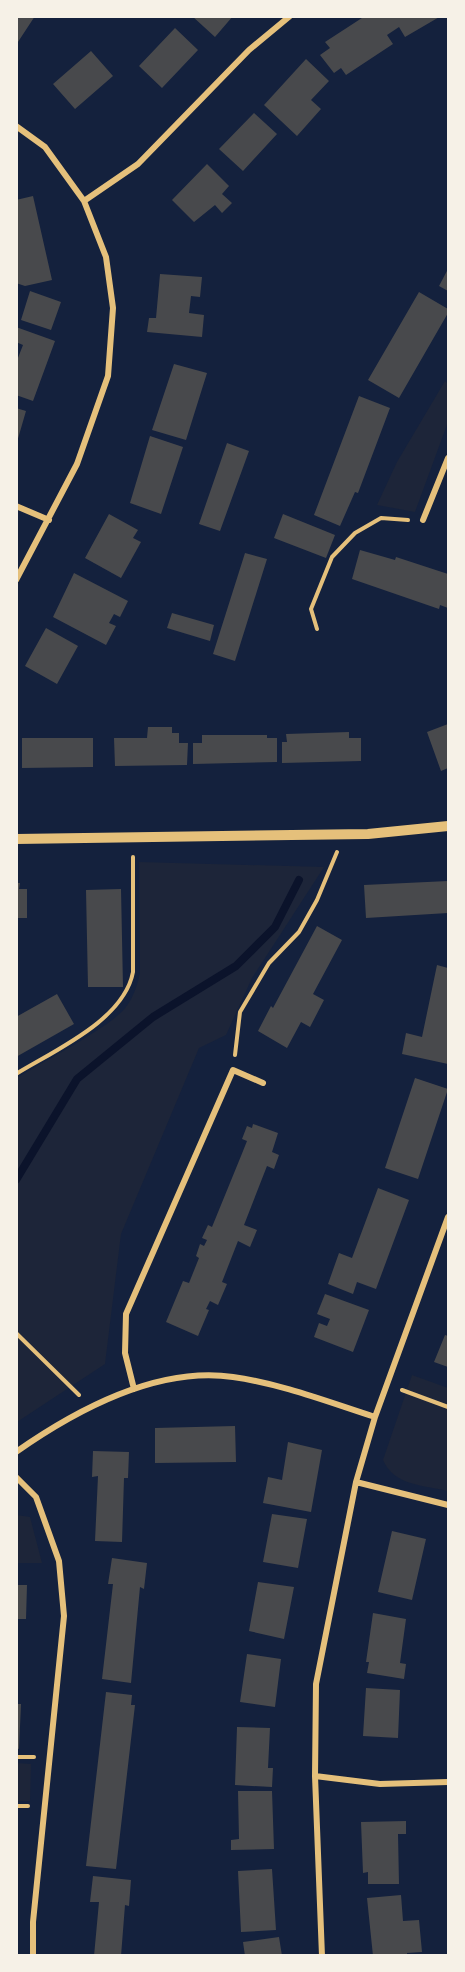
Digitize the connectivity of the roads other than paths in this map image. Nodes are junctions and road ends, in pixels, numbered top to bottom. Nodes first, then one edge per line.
1 (290, 16) edge
2 (16, 126) edge
3 (84, 201) junction
4 (448, 458) edge
5 (16, 506) edge
6 (49, 520) junction
7 (423, 520) road end
8 (16, 579) edge
9 (448, 826) edge
10 (16, 839) edge
11 (263, 1083) dead end
12 (448, 1217) edge
13 (134, 1389) junction
14 (375, 1417) junction
15 (16, 1452) edge
16 (16, 1477) edge
17 (356, 1482) junction
18 (448, 1505) edge
19 (315, 1776) junction
20 (448, 1782) edge
21 (33, 1956) edge
22 (322, 1956) edge

1 - 3 street
2 - 3 street
3 - 6 street
4 - 7 street
5 - 6 street
6 - 8 street
9 - 10 street
11 - 13 street
12 - 14 street
13 - 14 street
13 - 15 street
14 - 17 street
16 - 21 street
17 - 18 street
17 - 19 street
19 - 20 street
19 - 22 street

